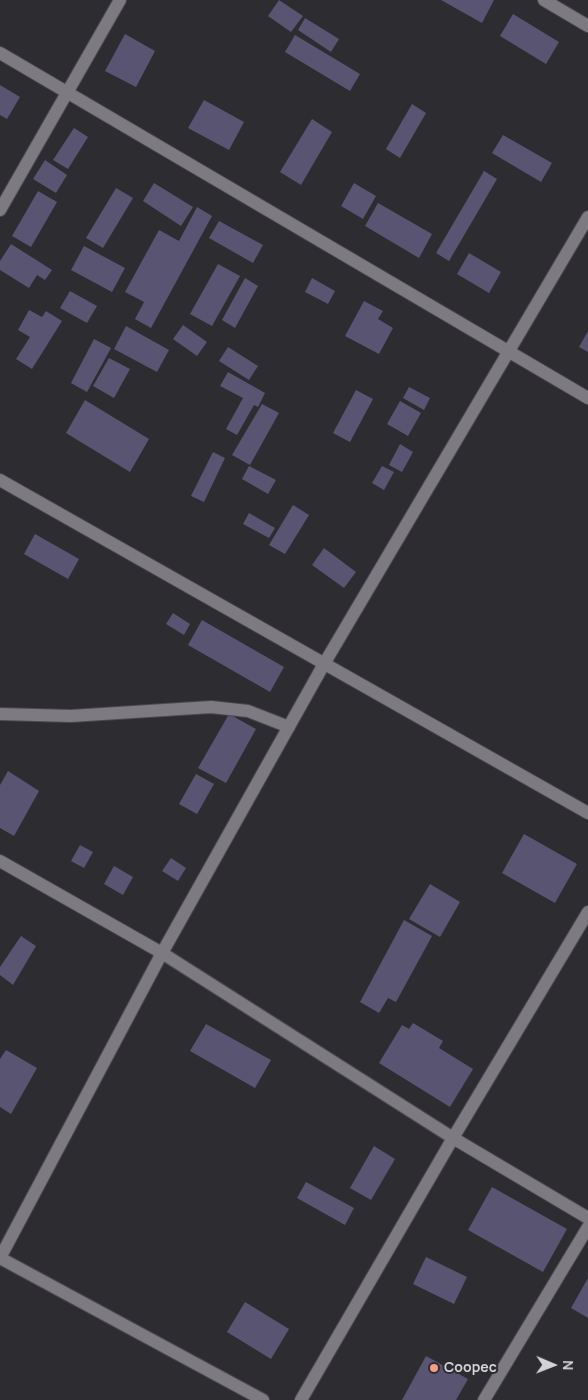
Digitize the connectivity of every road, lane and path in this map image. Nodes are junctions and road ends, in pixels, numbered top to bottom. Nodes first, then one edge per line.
1 (120, 0) edge
2 (544, 0) edge
3 (588, 26) edge
4 (0, 53) edge
5 (68, 92) junction
6 (0, 210) edge
7 (588, 217) edge
8 (510, 351) junction
9 (588, 398) edge
10 (0, 480) edge
11 (324, 664) junction
12 (0, 714) edge
13 (289, 727) junction
14 (588, 813) edge
15 (0, 861) edge
16 (588, 912) edge
17 (162, 953) junction
18 (453, 1138) junction
19 (588, 1218) edge
20 (588, 1227) edge
21 (0, 1258) edge
22 (262, 1400) edge
23 (301, 1400) edge
24 (484, 1400) edge

1 - 5 street
2 - 3 street
4 - 5 street
5 - 6 street
5 - 8 street
7 - 8 street
8 - 9 street
8 - 11 street
10 - 11 street
11 - 13 street
11 - 14 street
12 - 13 street
13 - 17 street
15 - 17 street
16 - 18 street
17 - 18 street
17 - 21 street
18 - 19 street
18 - 23 street
20 - 24 street
21 - 22 street

